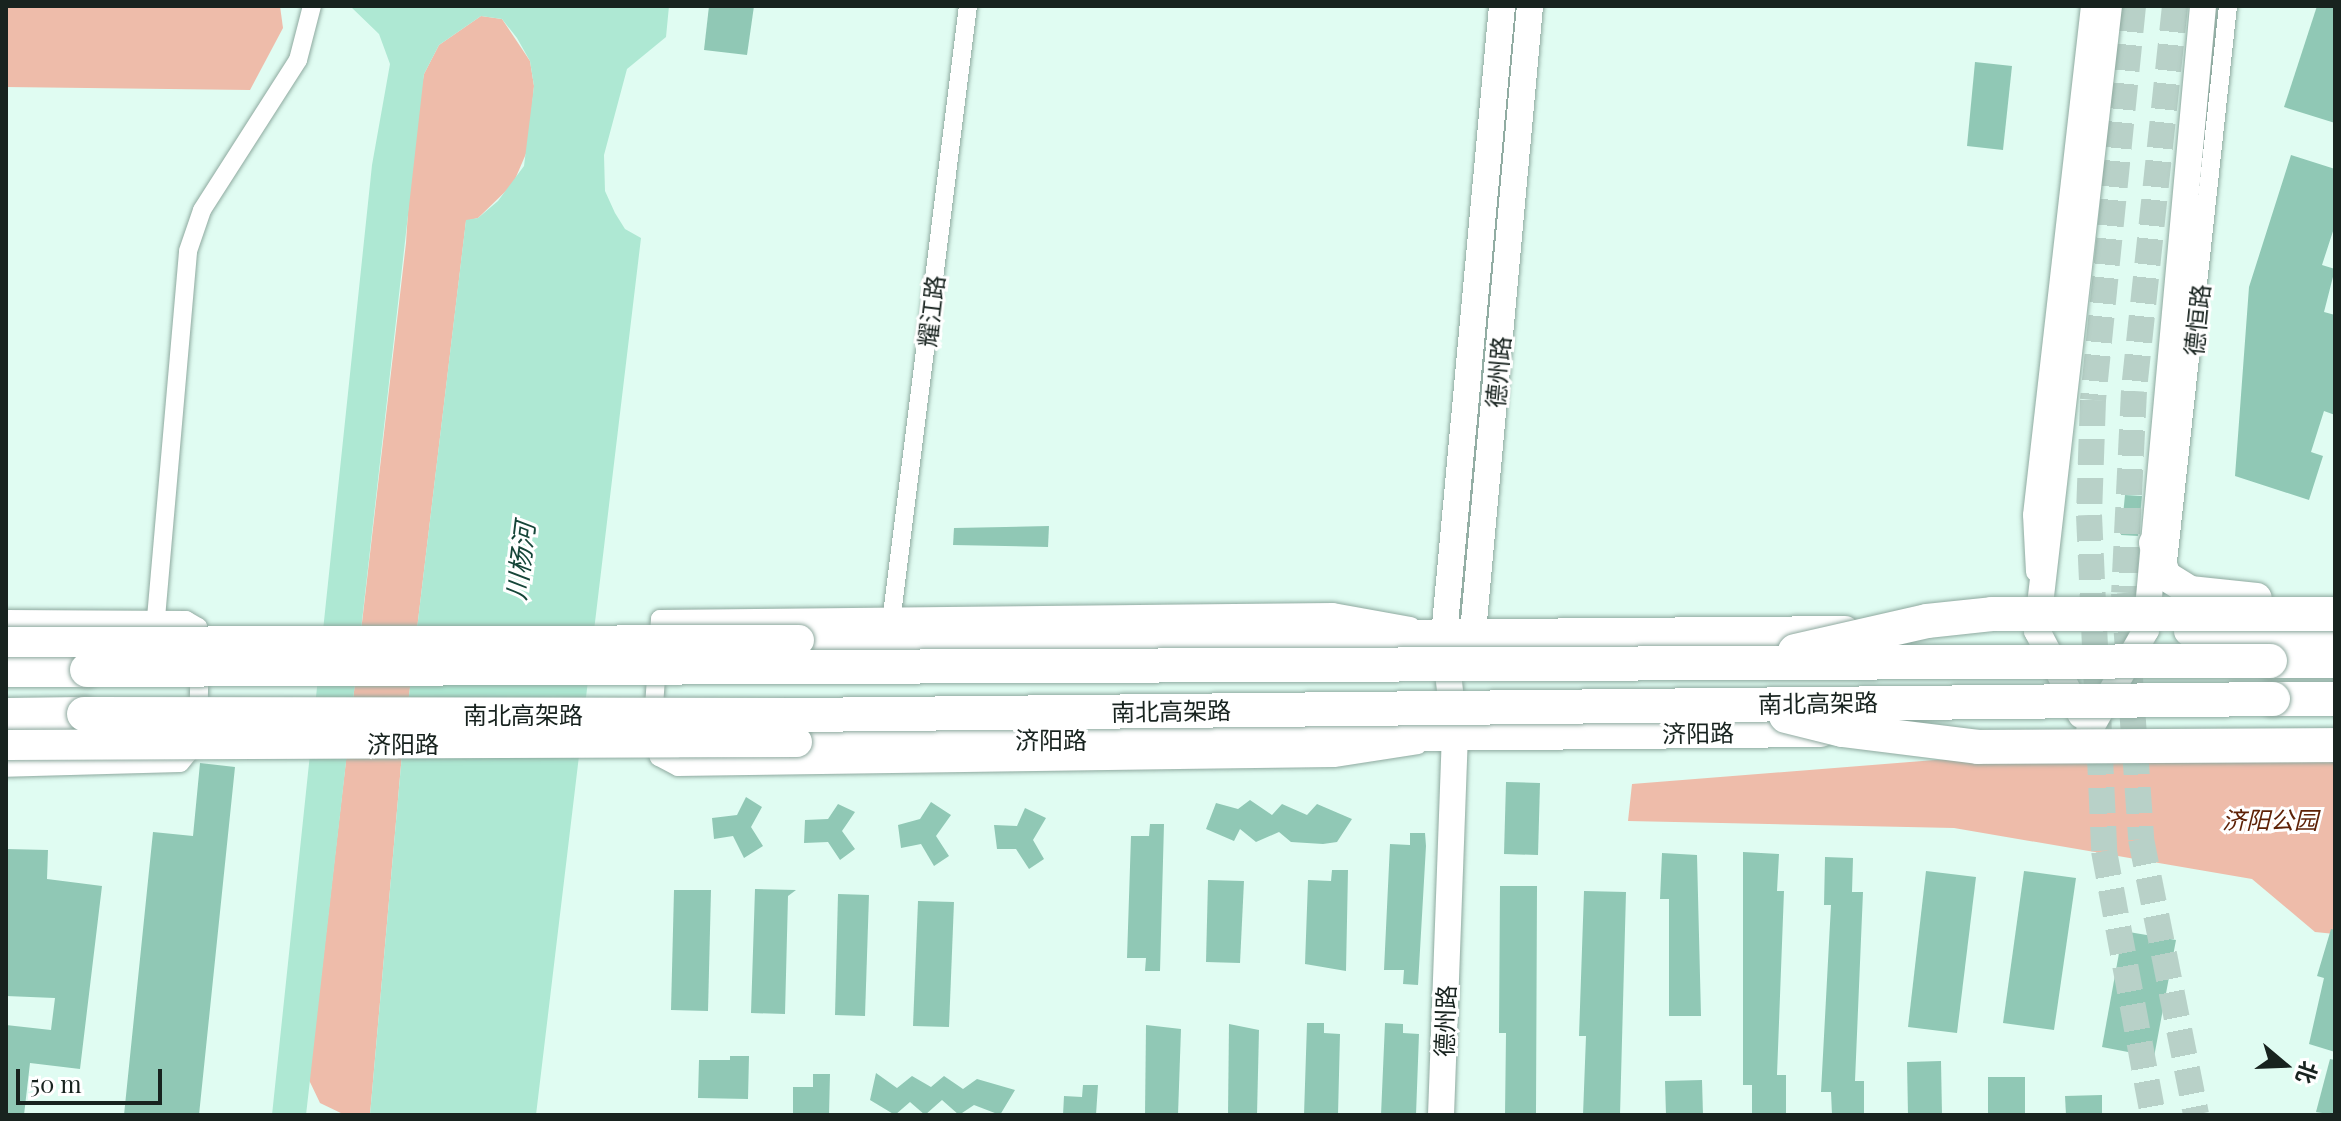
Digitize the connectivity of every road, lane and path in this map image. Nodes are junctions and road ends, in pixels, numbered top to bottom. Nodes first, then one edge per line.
1 (312, 6) edge
2 (968, 6) edge
3 (1502, 6) edge
4 (1530, 6) edge
5 (2090, 6) edge
6 (2109, 6) edge
7 (2203, 6) edge
8 (2228, 6) edge
9 (2154, 543) junction
10 (2166, 576) junction
11 (2335, 598) edge
12 (2335, 614) edge
13 (892, 615) junction
14 (156, 618) junction
15 (6, 619) edge
16 (2146, 630) junction
17 (2037, 631) junction
18 (2335, 631) edge
19 (1475, 635) junction
20 (1444, 636) junction
21 (6, 642) edge
22 (2335, 661) edge
23 (1742, 664) junction
24 (6, 670) edge
25 (2335, 699) edge
26 (1741, 704) junction
27 (6, 715) edge
28 (2335, 730) edge
29 (2089, 731) junction
30 (1455, 736) junction
31 (6, 745) edge
32 (2335, 745) edge
33 (6, 768) edge
34 (1441, 1115) edge

1 - 14 street
2 - 13 street, 耀江路
3 - 20 street, 德州路
4 - 19 street, 德州路
5 - 17 street
6 - 17 street
7 - 9 street
8 - 10 street, 德恒路
9 - 10 main road
9 - 16 street
10 - 11 main road
10 - 16 street, 德恒路
12 - 23 highway, bridge
13 - 20 street
13 - 30 street
14 - 15 street
14 - 33 street
16 - 17 main road
16 - 18 main road
16 - 29 street
17 - 19 main road
17 - 29 street
19 - 20 main road
19 - 30 street, 德州路
20 - 21 main road, bridge
20 - 30 street, 德州路
22 - 23 highway, 南北高架路, bridge
23 - 24 highway, 南北高架路, bridge
25 - 26 highway, 南北高架路, bridge
26 - 27 highway, 南北高架路, bridge
26 - 32 highway, bridge
28 - 29 main road, 济阳路
29 - 30 main road, 济阳路
30 - 31 main road, 济阳路, bridge
30 - 34 street, 德州路

